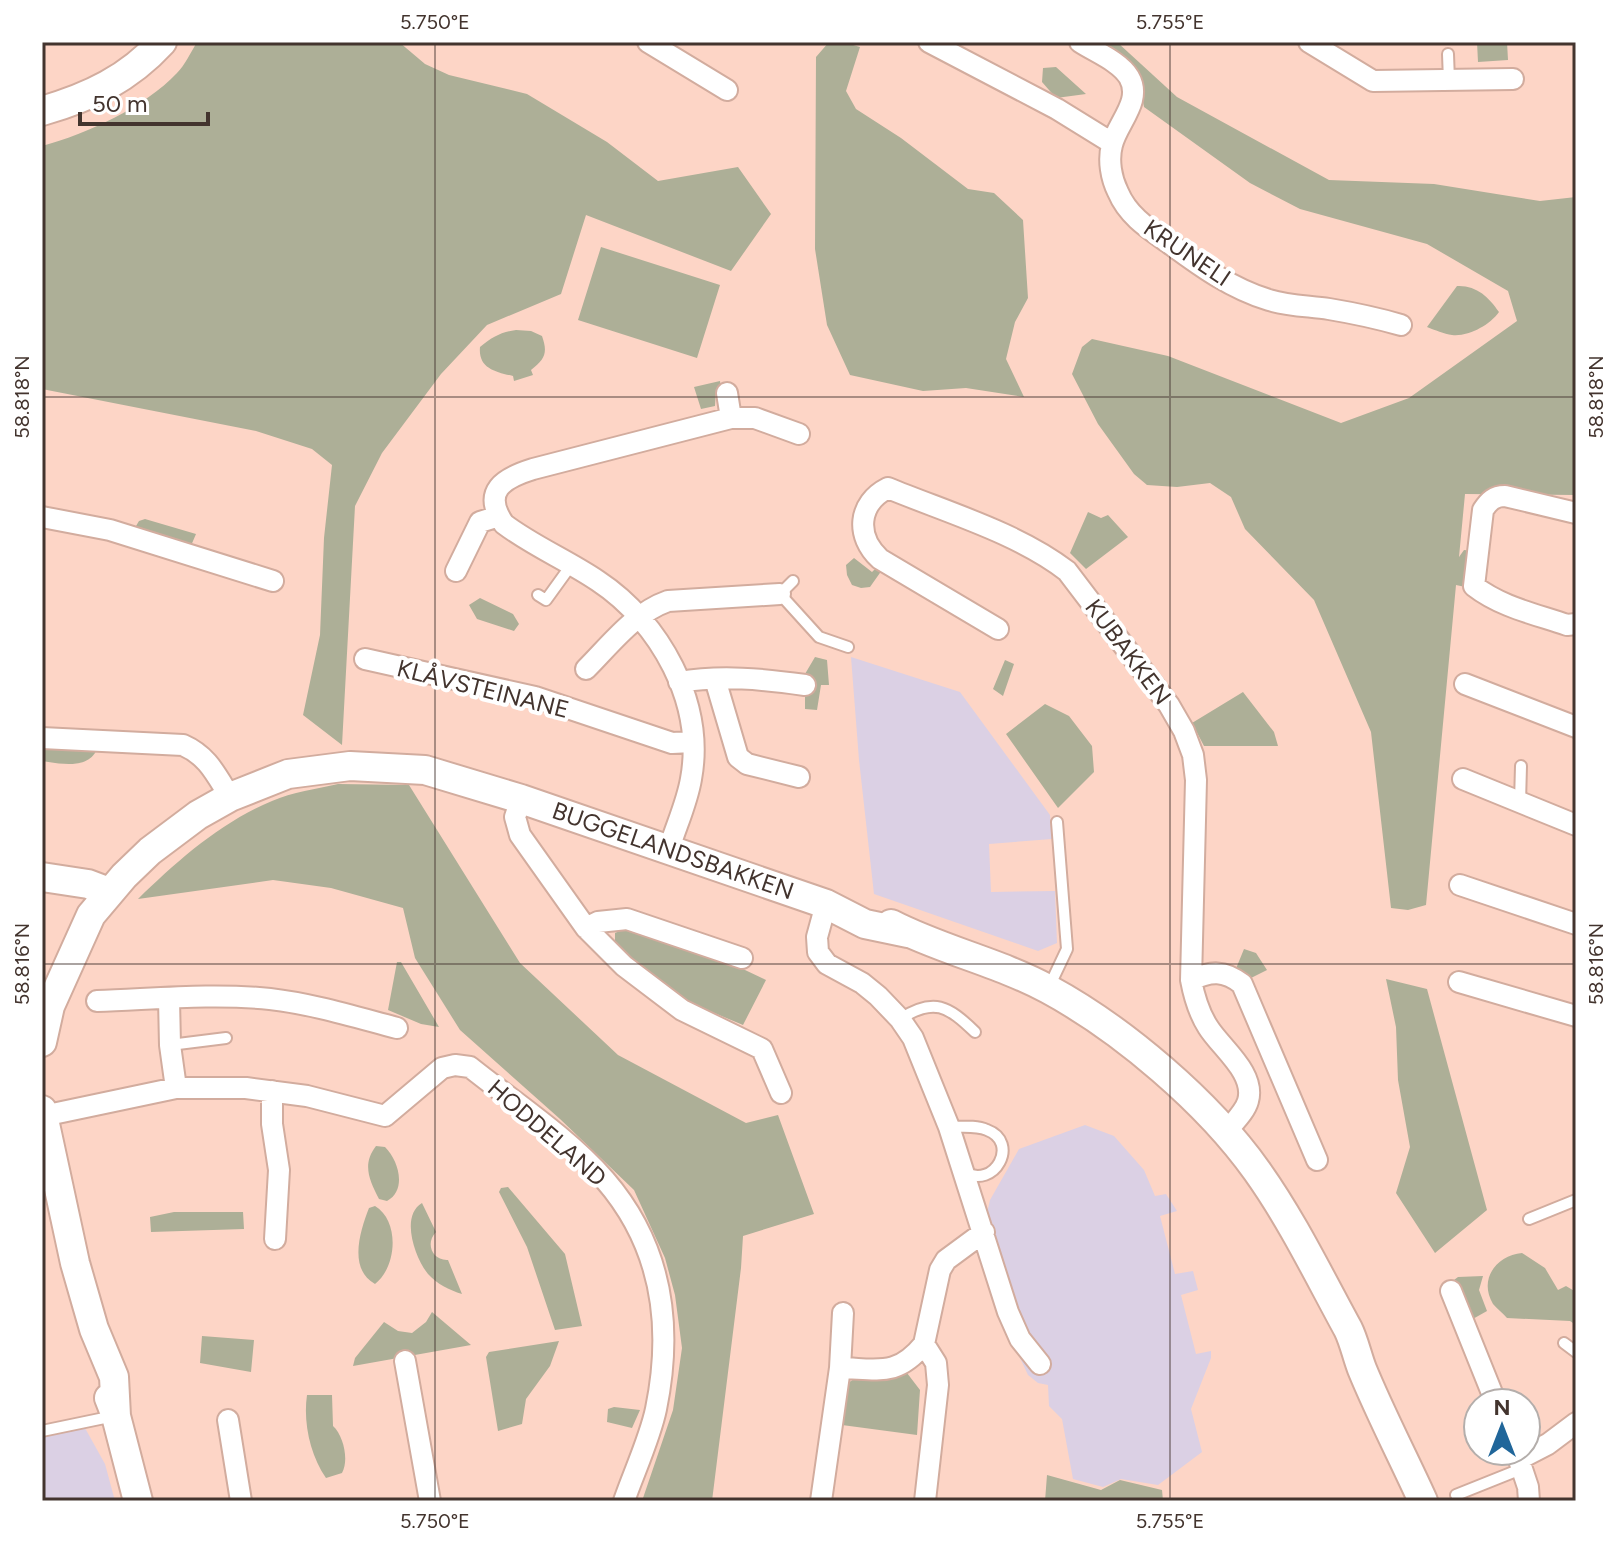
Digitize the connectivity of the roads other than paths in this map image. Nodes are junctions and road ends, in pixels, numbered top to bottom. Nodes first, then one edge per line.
1 (162, 42) edge
2 (648, 42) edge
3 (929, 42) edge
4 (1080, 42) edge
5 (1309, 42) edge
6 (1448, 54) dead end
7 (1513, 79) dead end
8 (1449, 81) junction
9 (727, 90) dead end
10 (42, 111) edge
11 (1112, 143) junction
12 (1401, 325) dead end
13 (727, 393) dead end
14 (731, 418) junction
15 (799, 434) dead end
16 (1576, 513) edge
17 (499, 516) junction
18 (42, 517) edge
19 (572, 564) junction
20 (456, 571) dead end
21 (273, 581) dead end
22 (786, 588) joint
23 (538, 595) dead end
24 (639, 615) junction
25 (1576, 624) edge
26 (998, 629) dead end
27 (848, 647) dead end
28 (365, 659) dead end
29 (586, 669) dead end
30 (715, 679) junction
31 (679, 682) junction
32 (1465, 684) dead end
33 (805, 685) dead end
34 (1576, 727) edge
35 (42, 738) edge
36 (692, 742) junction
37 (1521, 766) dead end
38 (799, 777) dead end
39 (1463, 779) dead end
40 (230, 797) junction
41 (521, 799) junction
42 (1520, 802) junction
43 (1057, 822) dead end
44 (1576, 825) edge
45 (669, 849) junction
46 (42, 878) edge
47 (1460, 885) dead end
48 (109, 892) junction
49 (826, 904) junction
50 (91, 915) junction
51 (1576, 924) edge
52 (586, 928) junction
53 (742, 958) dead end
54 (1191, 980) junction
55 (1459, 982) dead end
56 (1048, 989) junction
57 (169, 999) junction
58 (97, 1001) dead end
59 (1576, 1016) edge
60 (900, 1019) junction
61 (397, 1028) dead end
62 (975, 1032) dead end
63 (226, 1038) dead end
64 (42, 1042) edge
65 (170, 1045) junction
66 (176, 1088) junction
67 (272, 1091) junction
68 (781, 1093) dead end
69 (42, 1113) edge
70 (949, 1127) junction
71 (1226, 1132) junction
72 (1317, 1160) dead end
73 (962, 1171) junction
74 (1576, 1200) edge
75 (1529, 1219) dead end
76 (984, 1232) junction
77 (275, 1239) dead end
78 (1451, 1291) dead end
79 (843, 1313) dead end
80 (1564, 1343) dead end
81 (924, 1344) junction
82 (1576, 1352) edge
83 (405, 1361) dead end
84 (1040, 1364) dead end
85 (840, 1368) junction
86 (1490, 1387) edge
87 (116, 1416) junction
88 (228, 1420) dead end
89 (1576, 1423) edge
90 (42, 1431) edge
91 (1542, 1447) edge
92 (1506, 1467) edge
93 (1521, 1467) edge
94 (1456, 1495) dead end
95 (138, 1501) edge
96 (241, 1501) edge
97 (430, 1501) edge
98 (624, 1501) edge
99 (821, 1501) edge
100 (925, 1501) edge
101 (1423, 1501) edge
102 (1530, 1501) edge

1 - 10 street
2 - 9 street
3 - 11 street
4 - 11 street, KRUNELI
5 - 8 street
6 - 8 lane
7 - 8 street
11 - 12 street, KRUNELI
13 - 14 street
14 - 15 street
14 - 17 street
16 - 25 street
17 - 19 street
17 - 20 street
18 - 21 street
19 - 23 lane
19 - 24 street
22 - 24 street
22 - 27 lane
24 - 29 street
24 - 31 street
26 - 54 street, KUBAKKEN
28 - 36 street, KLÅVSTEINANE
30 - 31 street
30 - 33 street
30 - 38 street
31 - 36 street
32 - 34 street
35 - 40 street
36 - 45 street
37 - 42 lane
39 - 42 street
40 - 41 street, BUGGELANDSBAKKEN
40 - 48 street, BUGGELANDSBAKKEN
41 - 45 street, BUGGELANDSBAKKEN
41 - 52 street, BUGGELANDSBAKKEN
42 - 44 street
43 - 56 lane
45 - 49 street, BUGGELANDSBAKKEN
46 - 48 street
46 - 50 street
47 - 51 street
48 - 50 street, BUGGELANDSBAKKEN
49 - 56 street, BUGGELANDSBAKKEN
49 - 60 street
50 - 64 street, BUGGELANDSBAKKEN
52 - 53 street
52 - 68 street, BUGGELANDSBAKKEN
54 - 71 street, KUBAKKEN
54 - 72 street
55 - 59 street
56 - 71 street, BUGGELANDSBAKKEN
57 - 58 street
57 - 61 street
57 - 65 street
60 - 62 lane
60 - 70 street
63 - 65 lane
65 - 66 street
66 - 67 street, HODDELAND
66 - 69 street, HODDELAND
67 - 77 street
67 - 98 street, HODDELAND
69 - 87 street
70 - 73 street
70 - 73 lane
71 - 101 street, BUGGELANDSBAKKEN
73 - 76 street
74 - 75 lane
76 - 81 street
76 - 84 street
78 - 86 street
79 - 85 street
80 - 82 lane
81 - 85 street
81 - 100 street
83 - 97 street
85 - 99 street
87 - 90 lane
87 - 95 street
88 - 96 street
89 - 91 street
92 - 94 lane
93 - 102 street

